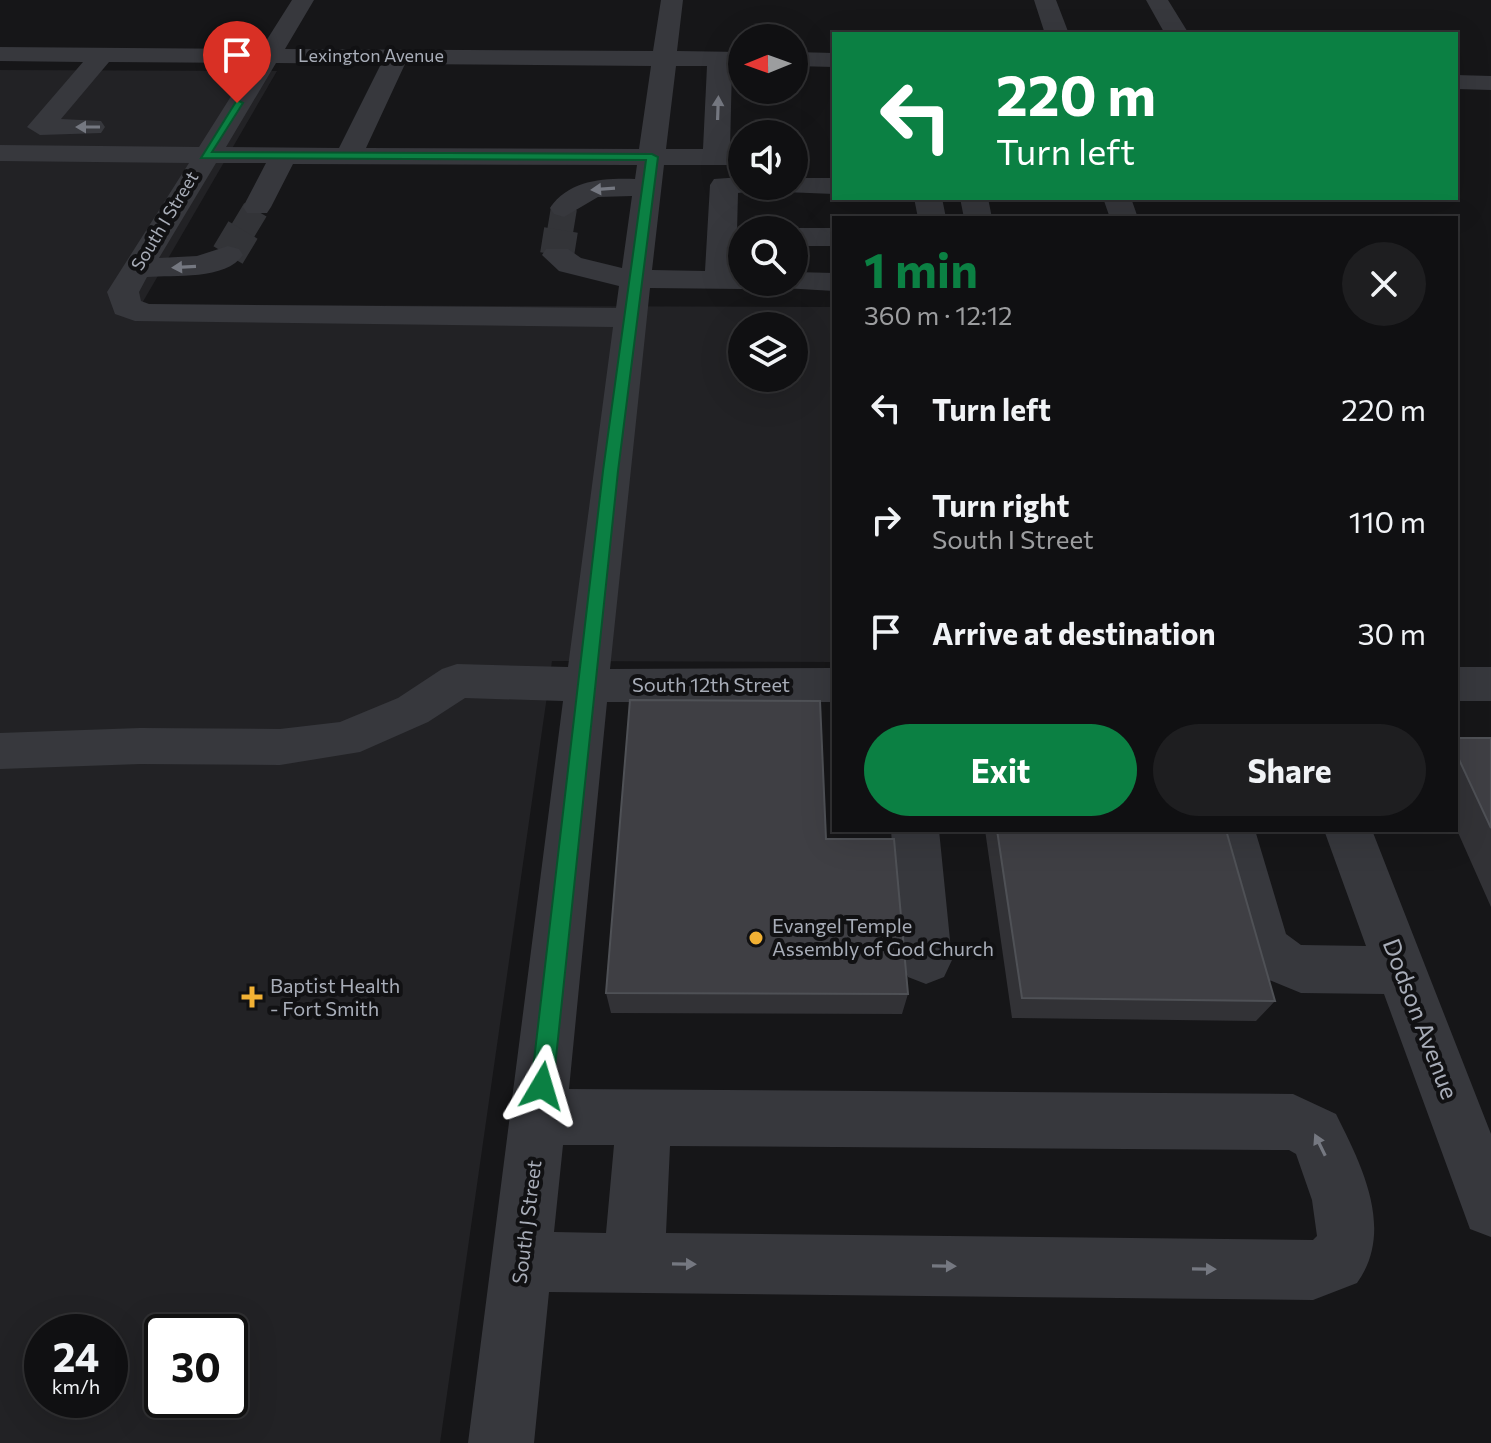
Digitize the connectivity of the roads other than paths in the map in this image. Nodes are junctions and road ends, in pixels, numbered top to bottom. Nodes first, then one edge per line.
1 (303, 0) edge
2 (672, 0) edge
3 (1045, 0) edge
4 (1157, 0) edge
5 (1056, 32) edge
6 (1176, 32) edge
7 (0, 54) edge
8 (102, 55) junction
9 (268, 56) junction
10 (396, 57) junction
11 (665, 58) junction
12 (728, 59) edge
13 (808, 59) edge
14 (832, 60) edge
15 (1458, 82) edge
16 (1491, 83) edge
17 (116, 127) dead end
18 (192, 127) dead end
19 (222, 127) junction
20 (361, 130) junction
21 (280, 143) junction
22 (0, 153) edge
23 (205, 155) junction
24 (349, 156) junction
25 (728, 157) edge
26 (650, 173) junction
27 (728, 185) edge
28 (808, 186) edge
29 (832, 186) edge
30 (257, 207) tunnel mouth
31 (564, 208) dead end
32 (729, 216) edge
33 (808, 237) edge
34 (832, 237) edge
35 (228, 255) tunnel mouth
36 (557, 255) dead end
37 (133, 274) junction
38 (728, 281) edge
39 (808, 281) edge
40 (832, 282) edge
41 (634, 298) junction
42 (588, 683) junction
43 (1458, 684) edge
44 (1491, 684) edge
45 (832, 685) edge
46 (0, 751) edge
47 (915, 832) edge
48 (1232, 832) edge
49 (1349, 832) edge
50 (926, 960) dead end
51 (1401, 970) junction
52 (539, 1117) junction
53 (644, 1118) junction
54 (1491, 1208) edge
55 (522, 1262) junction
56 (634, 1263) junction
57 (501, 1443) edge

1 - 9 street, South I Street
2 - 11 street, South J Street
3 - 5 street
4 - 6 street
7 - 8 street, Lexington Avenue
8 - 9 street, Lexington Avenue
17 -> 8 street
9 - 10 street, Lexington Avenue
9 - 19 street, South I Street
10 - 11 street, Lexington Avenue
10 - 20 street
11 - 12 street, Lexington Avenue
11 - 26 street, South J Street
13 - 14 street
15 - 16 street
18 - 19 street
19 - 23 street, South I Street
20 - 21 street
20 - 24 street
21 - 23 street
21 - 24 street
21 - 30 street
22 - 23 street
23 - 37 street, South I Street
24 - 26 street
25 - 26 street
26 -> 31 street
26 - 41 street, South J Street
27 - 32 street
28 - 29 street
33 - 34 street
35 -> 37 street
36 - 41 street
37 - 41 street
38 - 41 street
39 - 40 street
41 - 42 street, South J Street
42 - 45 street, South 12th Street
42 - 46 street, South 12th Street
42 - 52 street, South J Street
43 - 44 street
47 - 50 street
48 - 51 street
49 - 51 street, Dodson Avenue
51 - 54 street, Dodson Avenue
52 - 53 street
52 - 55 street, South J Street
53 - 56 street
56 -> 53 street
55 - 56 street
55 - 57 street, South J Street

